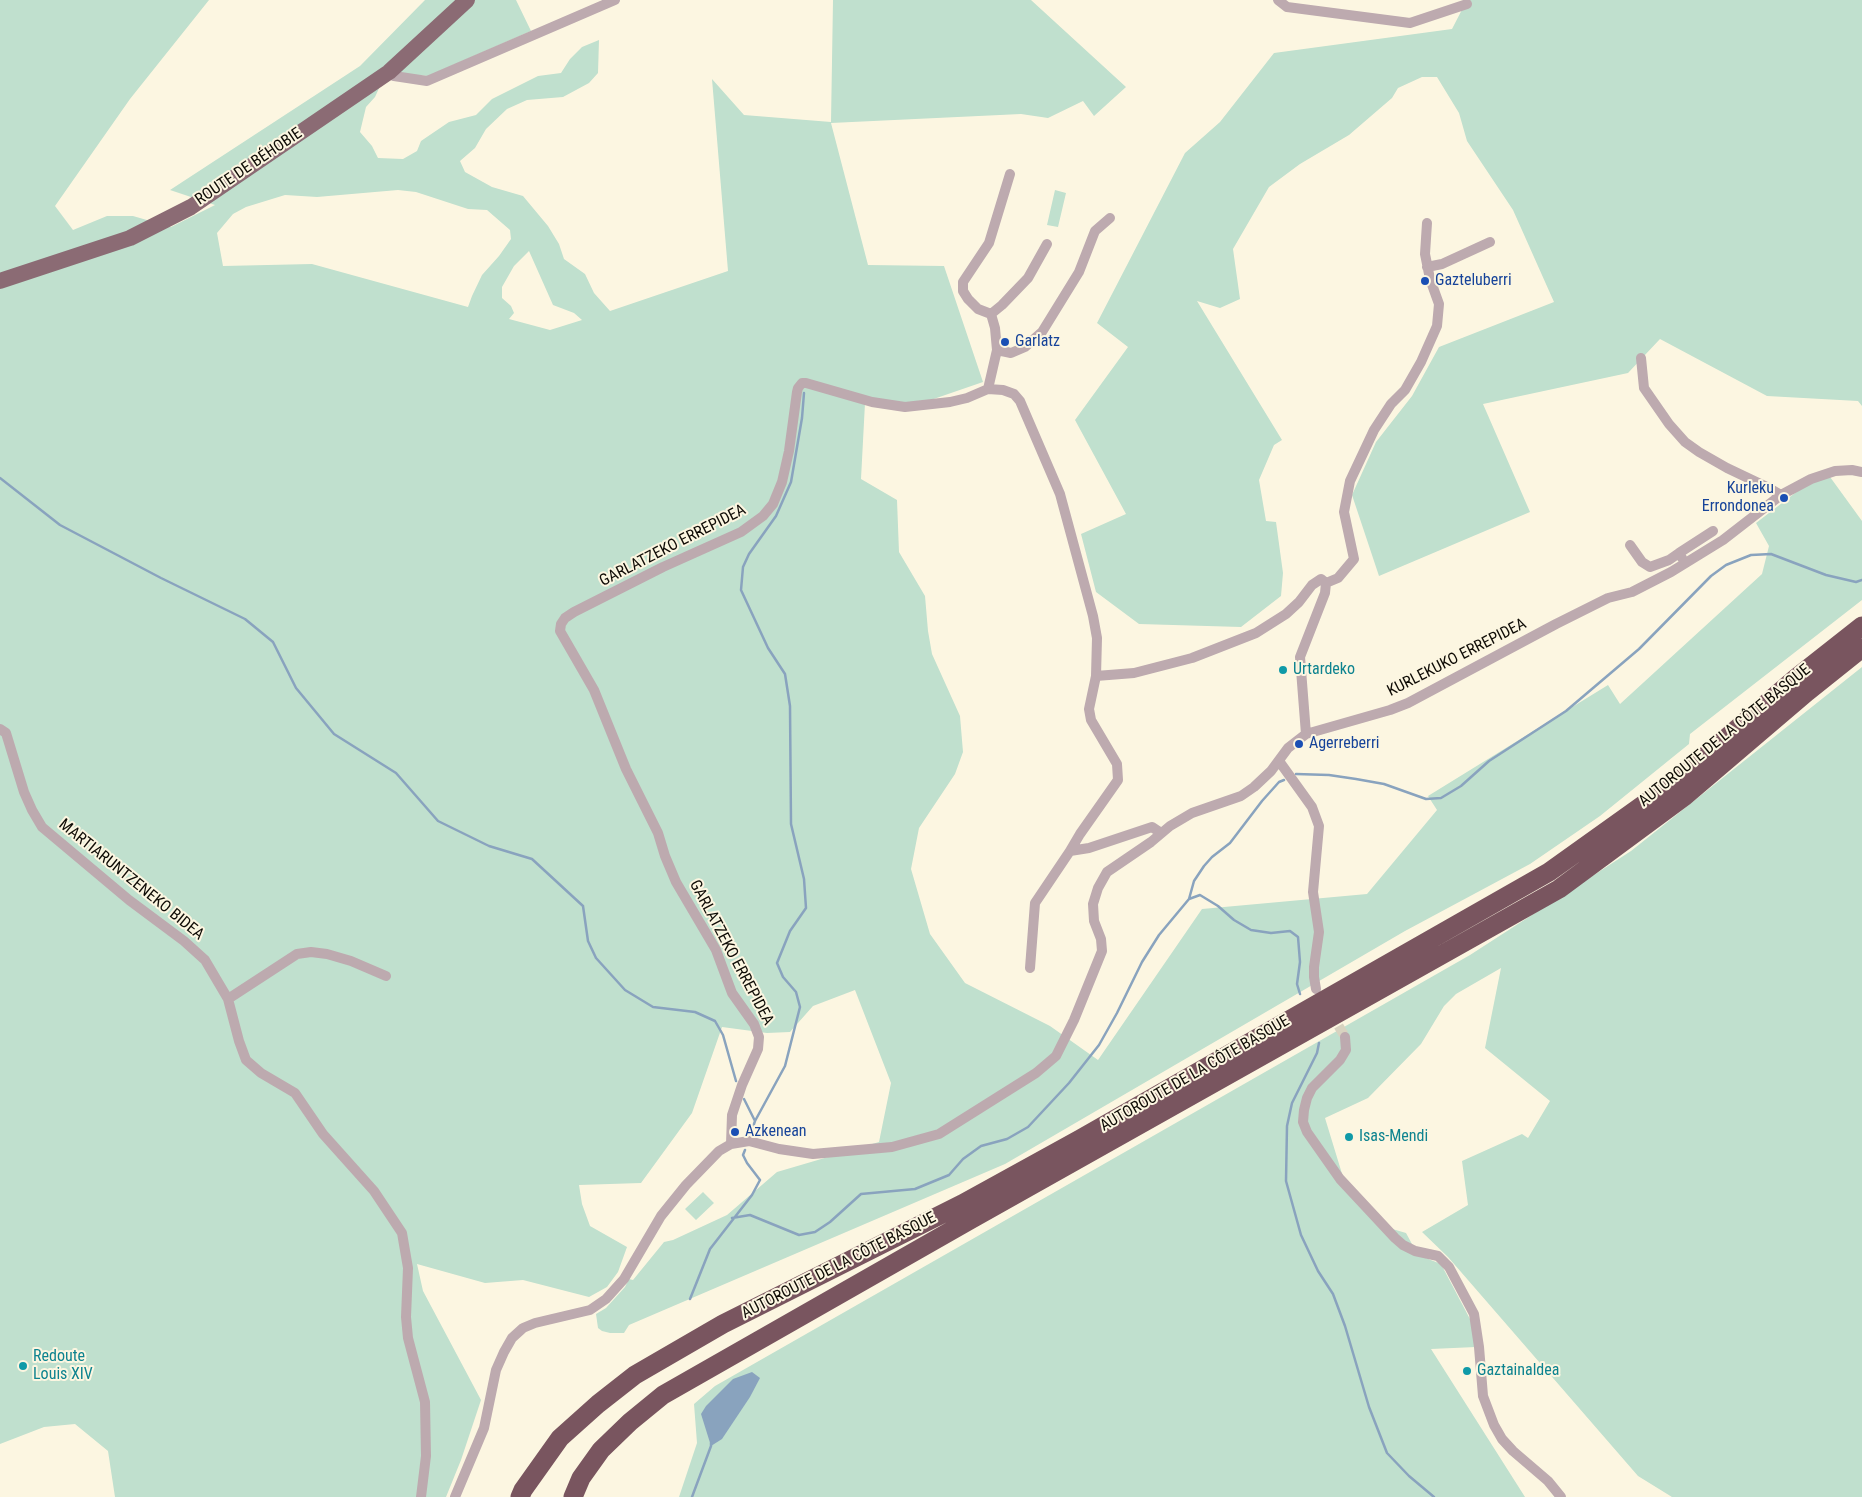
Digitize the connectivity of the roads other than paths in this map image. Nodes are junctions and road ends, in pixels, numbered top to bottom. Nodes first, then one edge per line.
1 (467, 0) edge
2 (615, 0) edge
3 (1278, 0) edge
4 (1467, 4) dead end
5 (389, 72) junction
6 (1010, 174) dead end
7 (1110, 218) dead end
8 (1427, 223) dead end
9 (1490, 242) dead end
10 (1048, 244) dead end
11 (1428, 267) junction
12 (0, 281) edge
13 (991, 314) junction
14 (997, 350) junction
15 (1641, 358) dead end
16 (988, 389) junction
17 (1862, 472) edge
18 (1781, 495) junction
19 (1713, 531) dead end
20 (1630, 545) dead end
21 (1678, 554) junction
22 (1685, 564) junction
23 (1326, 583) junction
24 (1862, 626) edge
25 (1862, 648) edge
26 (1096, 676) junction
27 (0, 729) edge
28 (1306, 734) junction
29 (1279, 761) junction
30 (1161, 833) junction
31 (1070, 851) junction
32 (1030, 968) dead end
33 (386, 976) dead end
34 (1316, 988) dead end
35 (228, 999) junction
36 (1345, 1036) tunnel mouth
37 (731, 1144) junction
38 (421, 1497) edge
39 (454, 1497) edge
40 (520, 1497) edge
41 (573, 1497) edge
42 (1561, 1497) edge

1 - 5 main road, ROUTE DE BÉHOBIE
2 - 5 street
3 - 4 street
5 - 12 main road, ROUTE DE BÉHOBIE
6 - 13 street
7 - 14 street
8 - 11 street
9 - 11 street
10 - 13 street
11 - 23 street
13 - 14 street
14 - 16 street
15 - 18 street
16 - 26 street
16 - 37 street, GARLATZEKO ERREPIDEA
17 - 18 street, KURLEKUKO ERREPIDEA
18 - 22 street, KURLEKUKO ERREPIDEA
19 - 21 street
20 - 21 street
21 - 22 street
22 - 28 street, KURLEKUKO ERREPIDEA
23 - 26 street
23 - 28 street
24 - 40 highway, AUTOROUTE DE LA CÔTE BASQUE
25 - 41 highway, AUTOROUTE DE LA CÔTE BASQUE
26 - 31 street
27 - 35 street, MARTIARUNTZENEKO BIDEA
28 - 29 street, KURLEKUKO ERREPIDEA
29 - 30 street, KURLEKUKO ERREPIDEA
29 - 34 street
30 - 31 street
30 - 37 street, KURLEKUKO ERREPIDEA
31 - 32 street
33 - 35 street
35 - 38 street, MARTIARUNTZENEKO BIDEA
36 - 42 street
37 - 39 street

